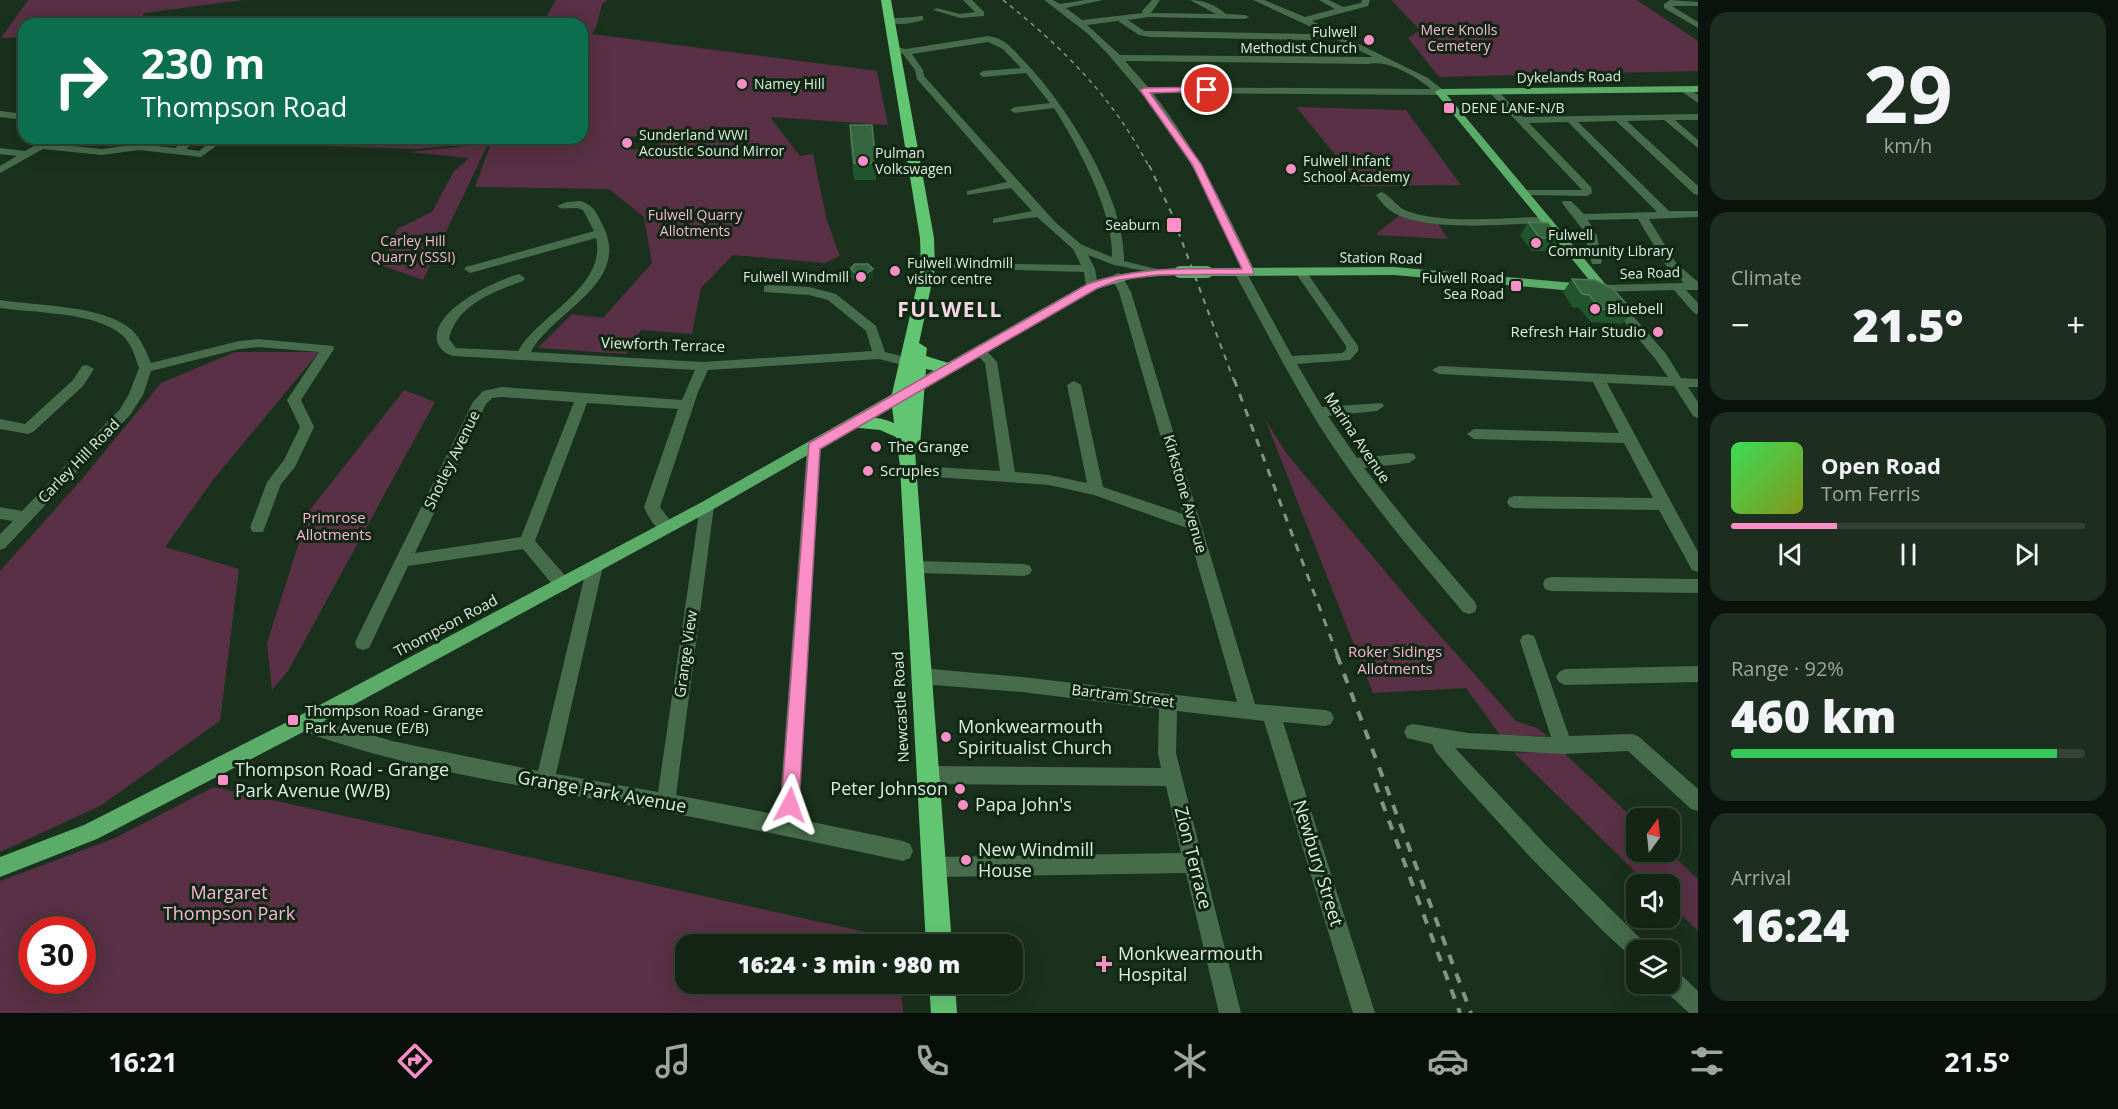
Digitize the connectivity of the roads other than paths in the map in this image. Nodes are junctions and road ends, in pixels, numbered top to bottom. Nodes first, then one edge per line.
1 (886, 0) edge
2 (967, 0) edge
3 (1047, 0) edge
4 (1100, 0) edge
5 (1156, 0) edge
6 (1194, 0) edge
7 (1223, 0) edge
8 (1257, 0) edge
9 (1323, 0) edge
10 (1366, 0) edge
11 (1698, 4) edge
12 (1206, 5) junction
13 (1059, 7) junction
14 (938, 10) dead end
15 (1342, 10) junction
16 (1149, 15) junction
17 (1223, 16) junction
18 (1245, 17) dead end
19 (1119, 18) junction
20 (1304, 20) junction
21 (889, 21) junction
22 (915, 21) dead end
23 (1080, 23) junction
24 (1698, 26) edge
25 (1329, 33) junction
26 (899, 55) junction
27 (1116, 58) junction
28 (1379, 59) junction
29 (1028, 70) junction
30 (983, 74) dead end
31 (1684, 89) junction
32 (1698, 89) edge
33 (1144, 90) junction
34 (1440, 92) junction
35 (1494, 92) junction
36 (1698, 100) edge
37 (1056, 105) junction
38 (1015, 110) dead end
39 (0, 114) edge
40 (18, 116) edge
41 (1666, 117) junction
42 (1698, 117) edge
43 (1618, 118) junction
44 (1569, 119) junction
45 (1522, 120) junction
46 (45, 144) edge
47 (187, 144) edge
48 (214, 144) edge
49 (1698, 145) edge
50 (42, 146) junction
51 (0, 151) edge
52 (177, 151) junction
53 (28, 154) junction
54 (0, 170) edge
55 (1014, 184) junction
56 (1698, 192) edge
57 (971, 193) dead end
58 (1523, 193) junction
59 (1381, 195) dead end
60 (1568, 203) dead end
61 (562, 206) dead end
62 (1039, 213) junction
63 (1698, 214) edge
64 (1641, 215) junction
65 (1666, 215) junction
66 (1582, 217) junction
67 (1547, 220) junction
68 (998, 221) dead end
69 (601, 233) junction
70 (1078, 247) junction
71 (1596, 262) dead end
72 (954, 266) dead end
73 (470, 269) dead end
74 (1089, 269) junction
75 (1118, 270) junction
76 (1245, 272) junction
77 (1301, 272) junction
78 (519, 278) dead end
79 (1092, 286) junction
80 (1697, 286) edge
81 (1677, 287) junction
82 (1603, 289) junction
83 (768, 290) dead end
84 (0, 304) edge
85 (1698, 310) edge
86 (980, 352) junction
87 (523, 355) junction
88 (879, 355) junction
89 (1289, 360) junction
90 (913, 361) junction
91 (703, 366) junction
92 (146, 368) junction
93 (87, 369) dead end
94 (949, 369) junction
95 (1439, 370) dead end
96 (1598, 377) junction
97 (1678, 382) junction
98 (1698, 383) edge
99 (1074, 385) dead end
100 (918, 387) junction
101 (582, 398) junction
102 (899, 398) junction
103 (687, 405) junction
104 (1377, 406) dead end
105 (1318, 412) junction
106 (1698, 413) edge
107 (855, 423) junction
108 (0, 424) edge
109 (904, 434) junction
110 (1474, 434) dead end
111 (1629, 438) junction
112 (814, 446) junction
113 (1409, 458) dead end
114 (1354, 464) junction
115 (909, 466) junction
116 (935, 472) dead end
117 (1008, 476) junction
118 (1096, 490) junction
119 (1514, 502) dead end
120 (1663, 504) junction
121 (707, 506) junction
122 (0, 513) edge
123 (26, 517) junction
124 (1194, 524) junction
125 (258, 528) dead end
126 (667, 528) junction
127 (527, 542) junction
128 (0, 544) edge
129 (403, 561) junction
130 (595, 566) junction
131 (1698, 566) edge
132 (915, 567) junction
133 (1024, 570) dead end
134 (562, 584) junction
135 (1551, 584) dead end
136 (1698, 586) edge
137 (1469, 607) dead end
138 (363, 643) dead end
139 (1527, 648) dead end
140 (921, 676) junction
141 (1697, 676) edge
142 (1565, 677) dead end
143 (1168, 702) junction
144 (1249, 712) junction
145 (1271, 714) junction
146 (1325, 718) dead end
147 (303, 723) junction
148 (1413, 732) dead end
149 (1438, 737) junction
150 (1563, 746) junction
151 (927, 775) junction
152 (1173, 777) junction
153 (545, 782) junction
154 (666, 802) junction
155 (1698, 802) edge
156 (788, 828) junction
157 (903, 851) dead end
158 (1194, 863) junction
159 (0, 867) edge
160 (933, 867) junction
161 (938, 934) edge
162 (1627, 940) edge
163 (1680, 989) edge
164 (943, 994) edge
165 (1698, 1006) edge
166 (944, 1013) edge
167 (1230, 1013) edge
168 (1364, 1013) edge

1 - 21 highway
2 - 14 street
3 - 13 street, Marina Avenue
4 - 13 street
5 - 16 street
6 - 12 street
7 - 12 street
8 - 20 street
9 - 15 street
10 - 15 street
11 - 24 street
12 - 17 street
13 - 23 street, Marina Avenue
15 - 20 street
16 - 17 street
16 - 19 street
17 - 18 street
19 - 23 street
19 - 25 street
20 - 25 street
21 - 22 street
21 - 26 highway
23 - 27 street, Marina Avenue
25 - 28 street
26 - 29 street, Kirkstone Avenue
26 - 55 street
26 - 90 highway
27 - 28 street
27 - 33 street, Marina Avenue
28 - 34 street
29 - 30 street
29 - 37 street, Kirkstone Avenue
31 - 32 main road, Dykelands Road
31 - 35 main road, Dykelands Road
31 - 36 street
33 - 34 street
33 - 76 street, Marina Avenue
34 - 35 main road, Dykelands Road
34 - 58 main road
35 - 45 street
37 - 38 street
37 - 75 street, Kirkstone Avenue
39 - 40 street
41 - 42 street
41 - 43 street
41 - 49 street
43 - 44 street
43 - 56 street
44 - 45 street
44 - 65 street
45 - 58 street
46 - 50 street
47 - 52 street
48 - 52 street
50 - 52 street
50 - 53 street
51 - 53 street
53 - 54 street
55 - 57 street
55 - 62 street
58 - 67 main road
59 - 67 street
60 - 66 street
61 - 69 street
62 - 68 street
62 - 70 street
63 - 65 street
64 - 65 street
64 - 66 street
64 - 80 street
66 - 71 street
67 - 82 main road
69 - 73 street
69 - 87 street
70 - 74 street
70 - 75 street
72 - 74 street
74 - 79 street
75 - 76 main road, Station Road, bridge
75 - 79 main road, Station Road
75 - 124 street, Kirkstone Avenue
76 - 77 main road, Station Road
76 - 89 street, Marina Avenue
77 - 82 main road, Station Road
77 - 89 street
78 - 87 street, Viewforth Terrace
79 - 86 main road, Station Road
80 - 81 street, Sea Road
81 - 82 street, Sea Road
81 - 85 street
82 - 97 street
83 - 88 street
84 - 92 street
86 - 94 main road, Thompson Road
86 - 117 street
87 - 91 street, Viewforth Terrace
88 - 90 street, Viewforth Terrace
88 - 91 street, Viewforth Terrace
89 - 105 street, Marina Avenue
90 - 94 highway
90 - 100 highway, Newcastle Road
90 - 102 highway
91 - 103 street
92 - 123 street, Carley Hill Road
92 - 125 street
93 - 108 street
94 - 100 main road, Thompson Road
95 - 96 street
96 - 97 street
96 - 111 street
97 - 98 street
97 - 106 street
99 - 118 street
100 - 102 main road, Thompson Road
100 - 115 highway, Newcastle Road
101 - 103 street, Shotley Avenue
101 - 127 street
101 - 129 street, Shotley Avenue
102 - 107 main road, Thompson Road
102 - 109 highway, Newcastle Road
103 - 126 street
104 - 105 street
105 - 114 street, Marina Avenue
107 - 109 highway
107 - 112 main road, Thompson Road
109 - 115 highway, Newcastle Road
110 - 111 street
111 - 120 street
112 - 121 main road, Thompson Road
112 - 156 street
113 - 114 street
114 - 137 street, Marina Avenue
115 - 132 highway, Newcastle Road
116 - 117 street
117 - 118 street
118 - 124 street
119 - 120 street
120 - 131 street
121 - 126 main road, Thompson Road
121 - 154 street, Grange View
122 - 123 street
123 - 128 street, Carley Hill Road
124 - 144 street, Kirkstone Avenue
126 - 130 main road, Thompson Road
127 - 129 street
127 - 134 street
129 - 138 street, Shotley Avenue
130 - 134 main road, Thompson Road
130 - 153 street
132 - 133 street
132 - 140 highway, Newcastle Road
134 - 147 main road, Thompson Road
135 - 136 street
139 - 150 street
140 - 143 street, Bartram Street
140 - 151 highway, Newcastle Road
141 - 142 street
143 - 144 street, Bartram Street
143 - 152 street, Zion Terrace
144 - 145 street, Bartram Street
145 - 146 street, Bartram Street
145 - 168 street, Newbury Street
147 - 153 street, Grange Park Avenue
147 - 159 main road, Thompson Road
148 - 149 street
149 - 150 street
149 - 162 street
150 - 155 street
151 - 152 street
151 - 160 highway, Newcastle Road
152 - 158 street, Zion Terrace
153 - 154 street, Grange Park Avenue
154 - 156 street, Grange Park Avenue
156 - 157 street, Grange Park Avenue
158 - 160 street
158 - 167 street, Zion Terrace
160 - 161 highway, Newcastle Road
163 - 165 street
164 - 166 highway

